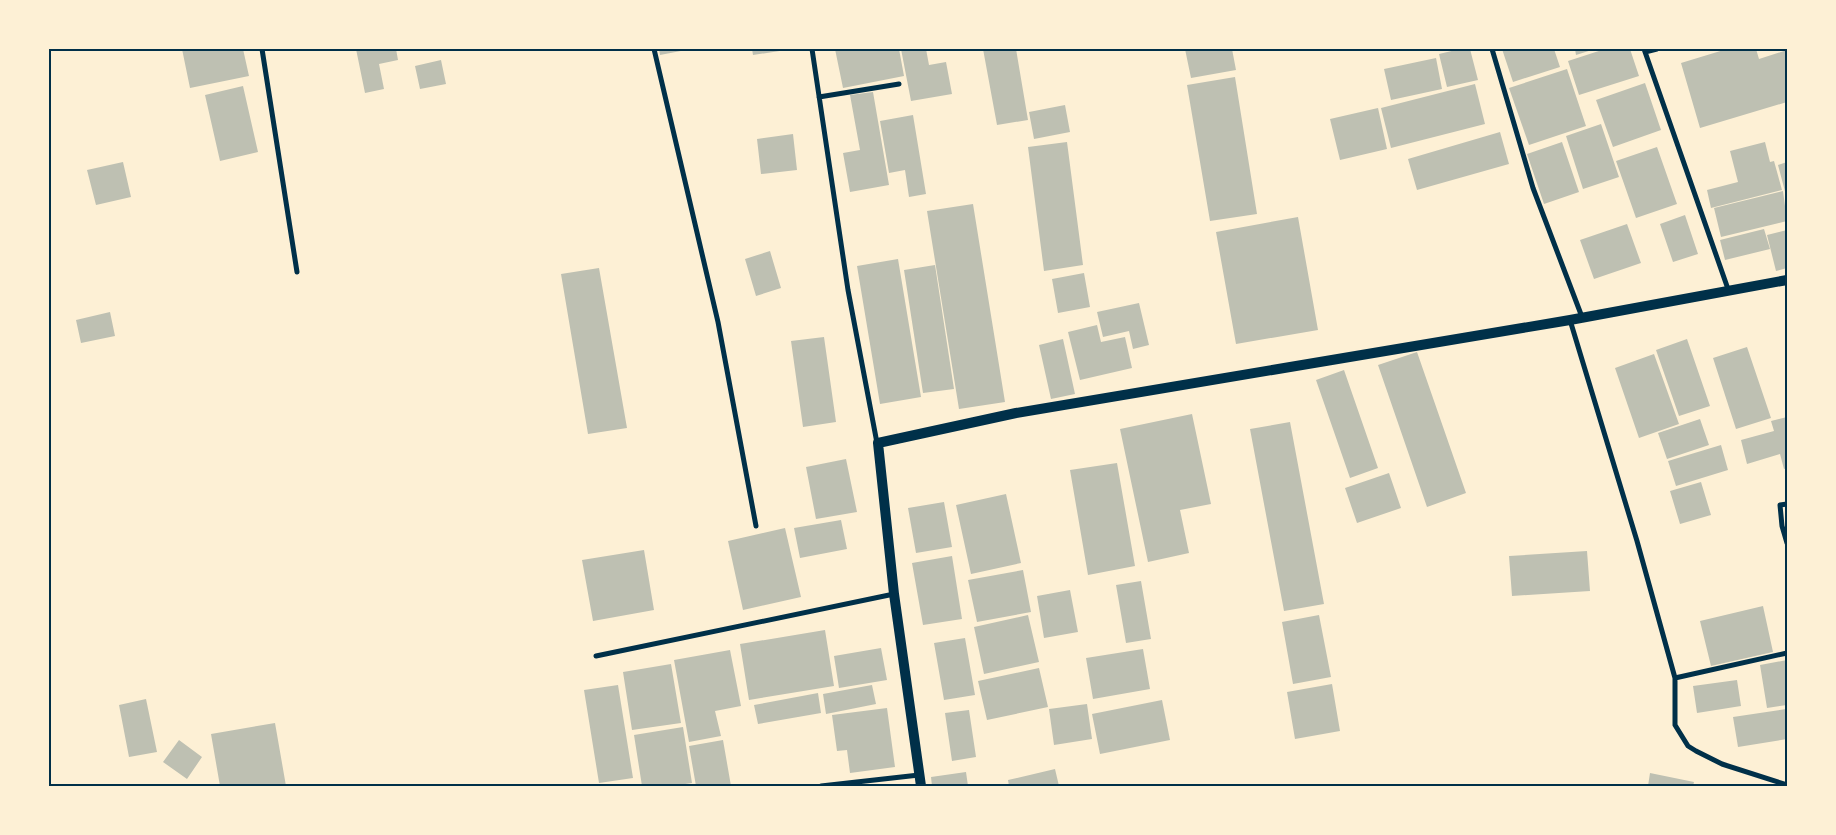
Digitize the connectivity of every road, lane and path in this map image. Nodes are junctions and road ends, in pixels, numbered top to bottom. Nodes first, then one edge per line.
1 (262, 49) edge
2 (654, 49) edge
3 (812, 49) edge
4 (1492, 49) edge
5 (1657, 49) edge
6 (1645, 50) edge
7 (899, 84) dead end
8 (819, 97) junction
9 (297, 272) dead end
10 (1787, 280) edge
11 (1728, 289) junction
12 (1582, 317) junction
13 (1570, 320) junction
14 (878, 443) junction
15 (1787, 504) edge
16 (756, 526) dead end
17 (1787, 543) edge
18 (894, 594) junction
19 (1787, 653) edge
20 (596, 656) dead end
21 (1675, 678) junction
22 (920, 775) junction
23 (1787, 785) edge
24 (821, 786) edge
25 (921, 786) edge

1 - 9 street
2 - 16 street
3 - 8 street
4 - 12 street
5 - 6 street
6 - 11 street
7 - 8 street
8 - 14 street
10 - 11 main road
11 - 12 main road
12 - 13 main road
13 - 14 main road
13 - 21 street
14 - 18 main road
15 - 17 street
18 - 20 street
18 - 22 main road
19 - 21 street
21 - 23 street
22 - 24 street
22 - 25 main road

